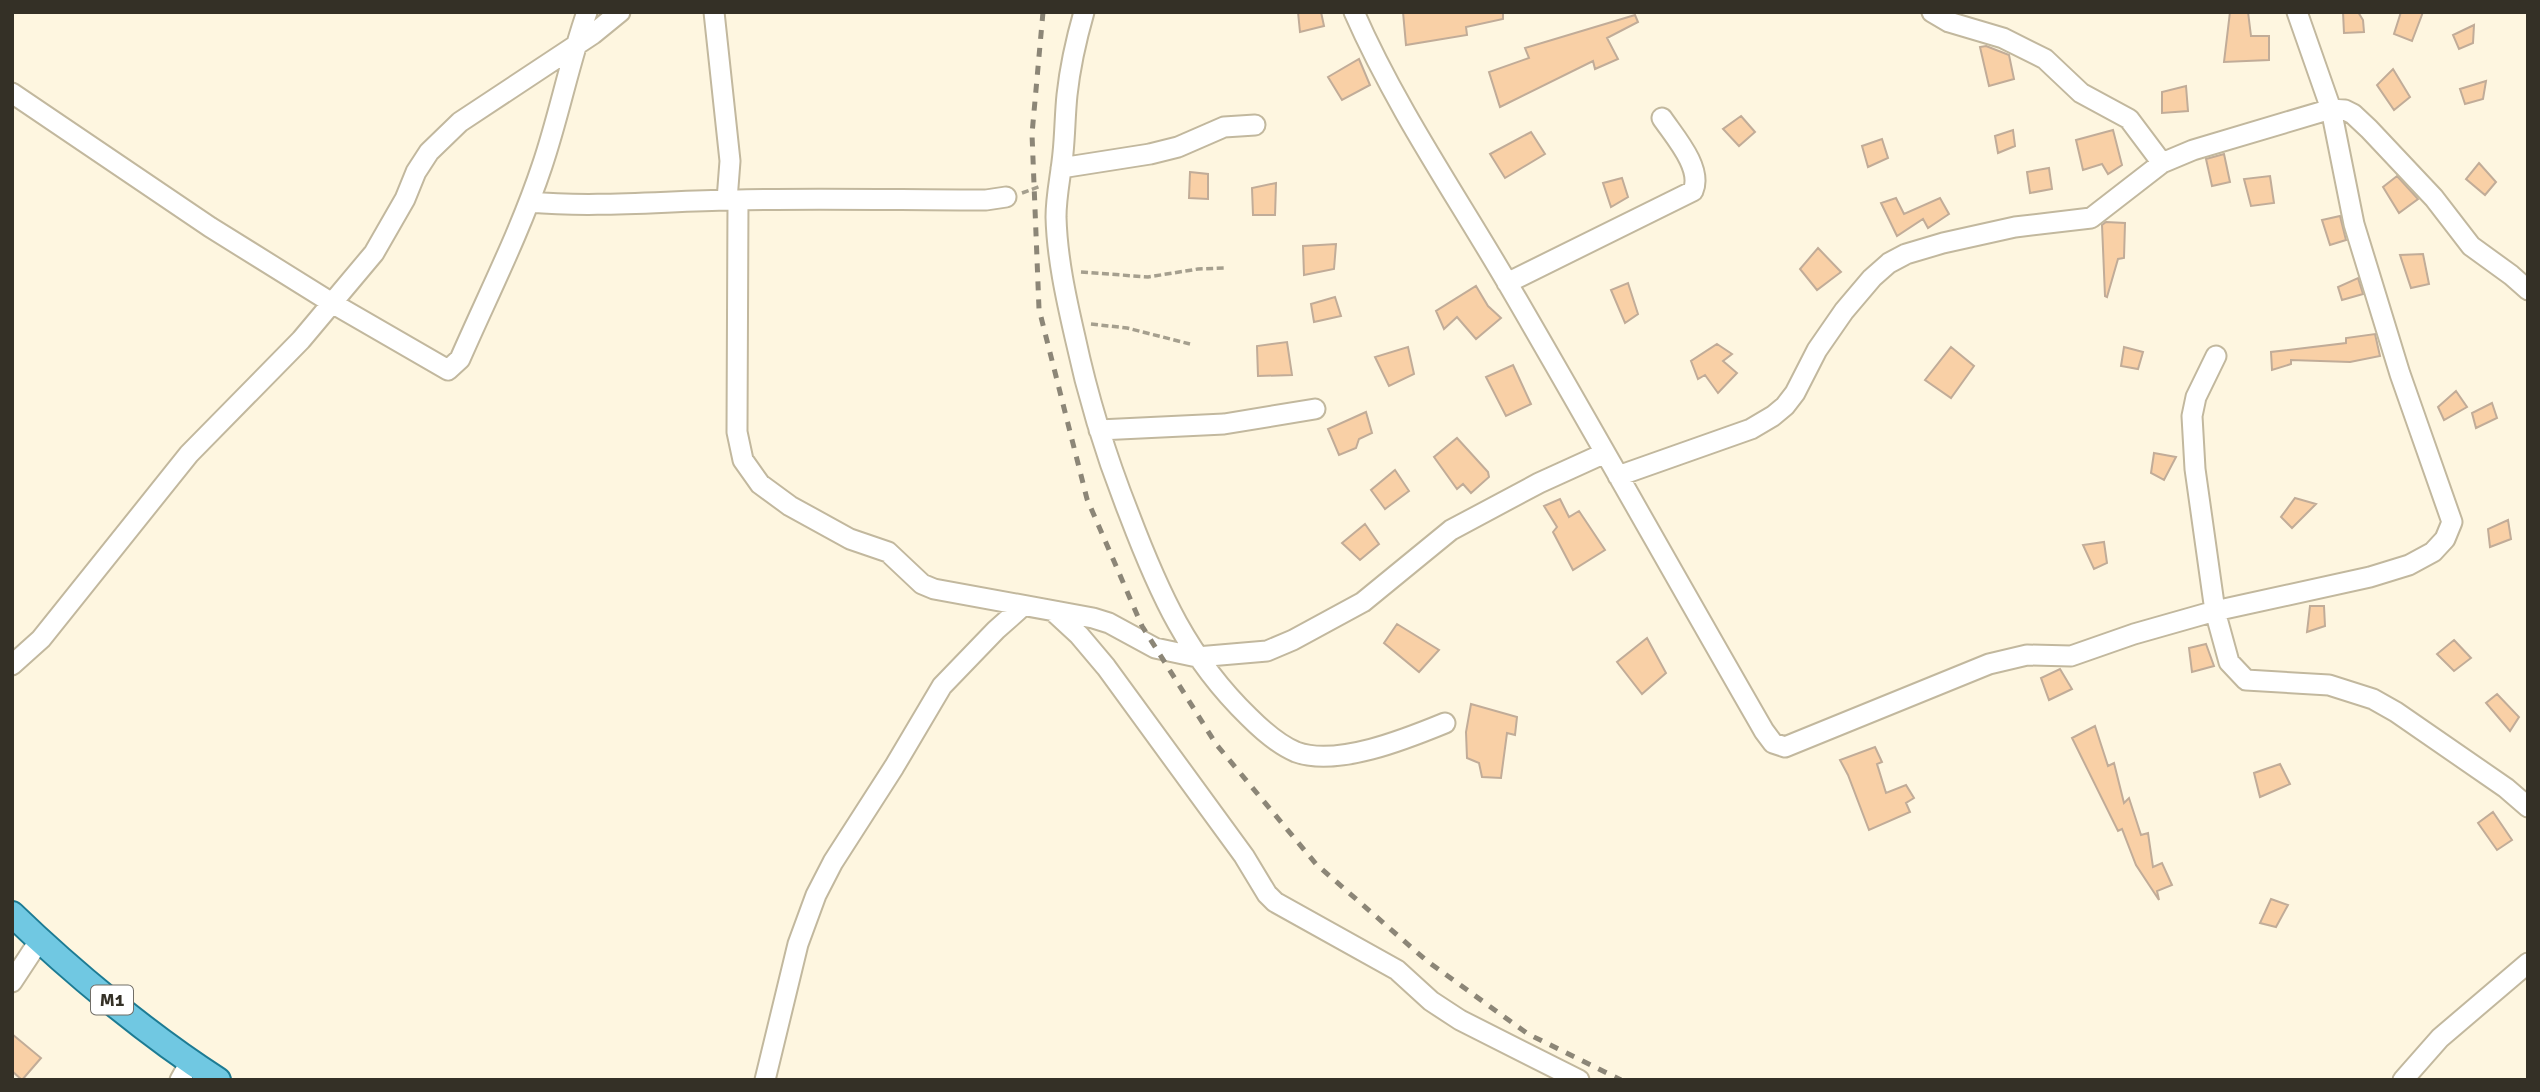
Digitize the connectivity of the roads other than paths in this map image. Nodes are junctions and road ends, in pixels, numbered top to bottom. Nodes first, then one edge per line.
1 (587, 12) edge
2 (620, 12) edge
3 (714, 12) edge
4 (1084, 12) edge
5 (1354, 12) edge
6 (1932, 12) edge
7 (2297, 12) edge
8 (575, 46) junction
9 (12, 93) edge
10 (2330, 108) junction
11 (1662, 118) dead end
12 (1255, 125) dead end
13 (2162, 163) junction
14 (1060, 173) junction
15 (1006, 197) road end
16 (732, 200) junction
17 (529, 202) junction
18 (1507, 283) junction
19 (2528, 290) edge
20 (332, 303) junction
21 (2216, 356) dead end
22 (1315, 409) dead end
23 (1099, 430) junction
24 (1605, 453) junction
25 (1618, 477) junction
26 (1023, 606) junction
27 (1052, 610) junction
28 (2215, 611) junction
29 (1197, 657) junction
30 (12, 665) edge
31 (1445, 723) dead end
32 (2528, 807) edge
33 (12, 915) edge
34 (40, 941) junction
35 (2528, 963) edge
36 (12, 982) edge
37 (185, 1071) edge
38 (218, 1080) edge
39 (765, 1080) edge
40 (1579, 1080) edge
41 (2403, 1080) edge

1 - 8 street
2 - 8 street
3 - 16 street
4 - 14 street
5 - 18 street
6 - 13 street
7 - 10 street
8 - 17 street
8 - 20 street
9 - 20 street
10 - 13 street
10 - 19 street
10 - 28 street
11 - 18 street
12 - 14 street
13 - 25 street
14 - 23 street
15 - 16 street
16 - 17 street
16 - 26 street
17 - 20 street
18 - 24 street
20 - 30 street
21 - 28 street
22 - 23 street
23 - 29 street
24 - 25 street
24 - 29 street
25 - 28 street
26 - 27 street
26 - 39 street
27 - 29 street
27 - 40 street
28 - 32 street
29 - 31 street
33 - 34 main road, M1
34 - 36 street
34 - 37 main road, M1
35 - 41 street
37 - 38 main road, M1

